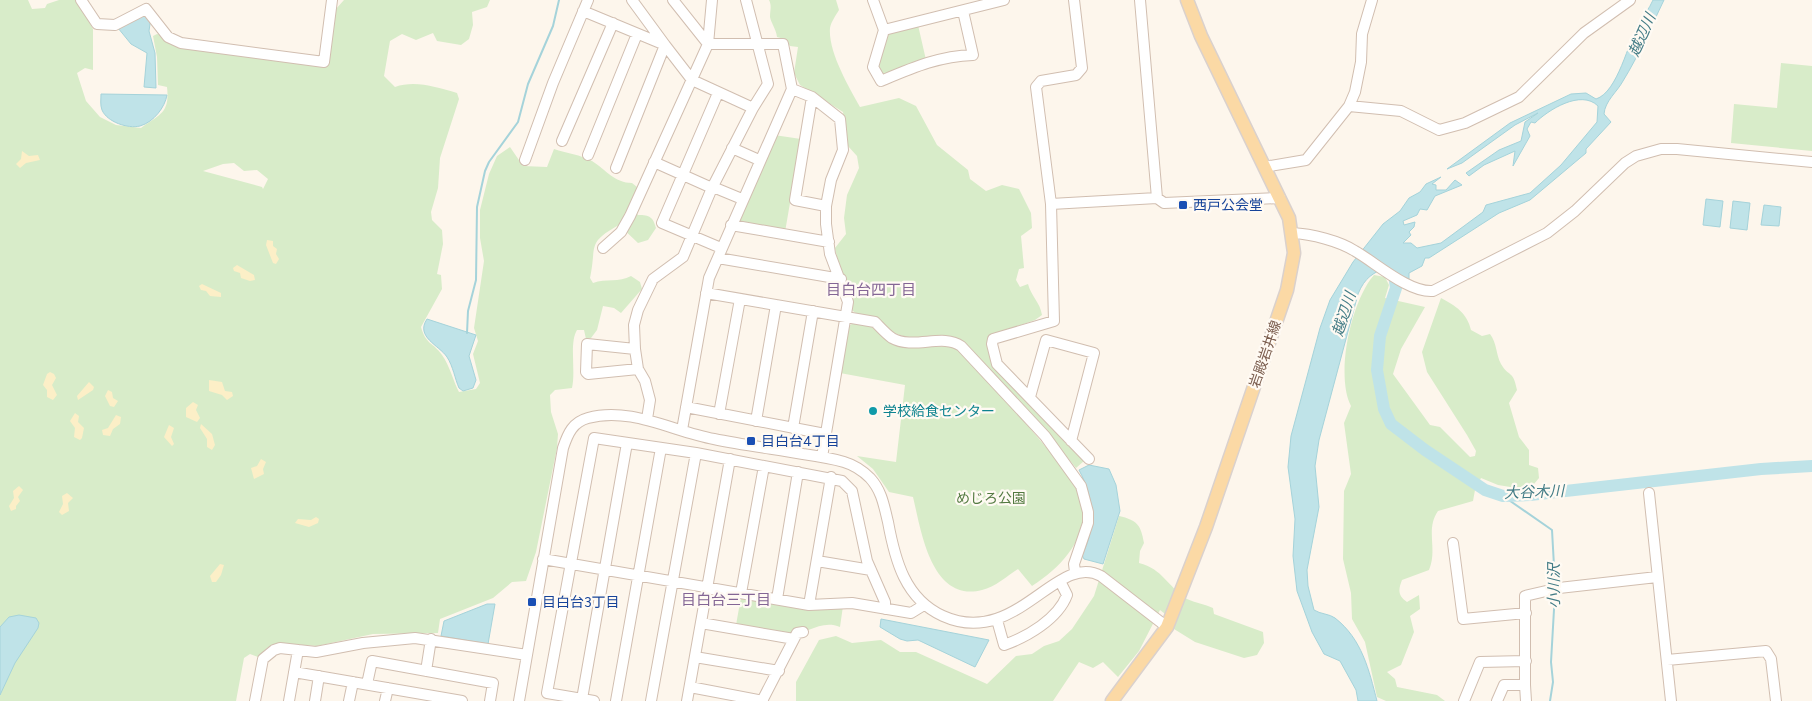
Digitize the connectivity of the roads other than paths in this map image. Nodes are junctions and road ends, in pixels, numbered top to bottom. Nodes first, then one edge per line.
1 (81, 0) edge
2 (332, 0) edge
3 (588, 0) edge
4 (632, 0) edge
5 (673, 0) edge
6 (712, 0) edge
7 (746, 0) edge
8 (873, 0) edge
9 (1004, 0) edge
10 (1074, 0) edge
11 (1140, 0) edge
12 (1187, 0) edge
13 (1372, 0) edge
14 (1630, 0) edge
15 (584, 11) junction
16 (963, 11) junction
17 (613, 23) junction
18 (884, 30) junction
19 (637, 34) junction
20 (708, 44) junction
21 (758, 44) junction
22 (665, 45) junction
23 (692, 80) junction
24 (792, 89) junction
25 (718, 93) junction
26 (812, 97) junction
27 (1349, 106) junction
28 (753, 108) junction
29 (562, 141) dead end
30 (732, 148) junction
31 (588, 155) dead end
32 (525, 160) dead end
33 (759, 160) junction
34 (654, 162) junction
35 (1812, 162) edge
36 (1264, 167) junction
37 (616, 168) dead end
38 (684, 174) junction
39 (712, 187) junction
40 (1157, 198) junction
41 (1280, 198) junction
42 (742, 200) junction
43 (1051, 204) junction
44 (826, 206) junction
45 (731, 224) junction
46 (1292, 233) junction
47 (692, 235) junction
48 (829, 242) junction
49 (603, 248) dead end
50 (719, 253) junction
51 (841, 279) junction
52 (706, 293) junction
53 (740, 299) junction
54 (776, 305) junction
55 (813, 311) junction
56 (847, 316) junction
57 (635, 349) junction
58 (638, 369) junction
59 (1030, 397) junction
60 (686, 406) junction
61 (719, 414) junction
62 (647, 419) junction
63 (756, 421) junction
64 (793, 428) junction
65 (682, 430) junction
66 (825, 434) junction
67 (1071, 441) junction
68 (627, 442) junction
69 (661, 448) junction
70 (696, 453) junction
71 (822, 457) junction
72 (730, 459) junction
73 (1089, 459) dead end
74 (764, 466) junction
75 (798, 472) junction
76 (831, 477) junction
77 (1648, 493) dead end
78 (1453, 543) dead end
79 (543, 559) junction
80 (817, 561) junction
81 (571, 564) junction
82 (605, 570) junction
83 (871, 570) junction
84 (1074, 572) junction
85 (638, 575) junction
86 (1657, 577) junction
87 (672, 581) junction
88 (1060, 581) junction
89 (707, 588) junction
90 (741, 593) junction
91 (777, 599) junction
92 (924, 604) junction
93 (808, 605) junction
94 (885, 609) junction
95 (1526, 613) junction
96 (997, 620) junction
97 (701, 623) junction
98 (1167, 627) junction
99 (803, 632) dead end
100 (431, 639) junction
101 (794, 639) junction
102 (298, 650) junction
103 (527, 654) junction
104 (695, 657) junction
105 (1667, 660) junction
106 (1526, 661) junction
107 (426, 670) junction
108 (779, 671) junction
109 (294, 672) junction
110 (319, 676) junction
111 (352, 682) junction
112 (367, 684) junction
113 (1526, 685) junction
114 (690, 687) junction
115 (388, 688) junction
116 (582, 699) junction
117 (255, 701) edge
118 (289, 701) edge
119 (315, 701) edge
120 (349, 701) edge
121 (386, 701) edge
122 (462, 701) edge
123 (490, 701) edge
124 (519, 701) edge
125 (594, 701) edge
126 (616, 701) edge
127 (650, 701) edge
128 (687, 701) edge
129 (763, 701) edge
130 (1112, 701) edge
131 (1464, 701) edge
132 (1497, 701) edge
133 (1526, 701) edge
134 (1671, 701) edge
135 (1776, 701) edge

1 - 2 street
3 - 15 street
4 - 22 street
5 - 20 street
6 - 20 street
7 - 21 street
8 - 18 street
9 - 16 street
10 - 43 street
11 - 40 street
12 - 36 main road, 岩殿岩井線
13 - 27 street
14 - 27 street
15 - 17 street
15 - 32 street
16 - 18 street
16 - 18 street
17 - 19 street
17 - 29 street
19 - 22 street
19 - 31 street
20 - 21 street
20 - 23 street
21 - 24 street
21 - 28 street
22 - 23 street
22 - 37 street
23 - 25 street
23 - 34 street
24 - 26 street
24 - 33 street
25 - 28 street
25 - 38 street
26 - 44 street
26 - 44 street
27 - 36 street
28 - 30 street
30 - 33 street
30 - 39 street
33 - 42 street
34 - 38 street
34 - 49 street
35 - 46 street
36 - 41 main road, 岩殿岩井線
38 - 39 street
38 - 47 street
39 - 42 street
39 - 47 street
40 - 41 street
40 - 43 street
41 - 46 main road, 岩殿岩井線
42 - 45 street
43 - 59 street
44 - 48 street
45 - 48 street
45 - 50 street
46 - 98 main road, 岩殿岩井線
47 - 50 street
47 - 57 street
48 - 51 street
50 - 51 street
50 - 52 street
51 - 56 street
52 - 53 street
52 - 60 street
53 - 54 street
53 - 61 street
54 - 55 street
54 - 63 street
55 - 56 street
55 - 64 street
56 - 66 street
56 - 84 street
57 - 58 street
57 - 58 street
58 - 62 street
59 - 67 street
59 - 67 street
60 - 61 street
60 - 65 street
61 - 63 street
62 - 65 street
62 - 79 street
63 - 64 street
64 - 66 street
65 - 71 street
66 - 71 street
67 - 73 street
68 - 69 street
68 - 81 street
68 - 82 street
69 - 70 street
69 - 85 street
70 - 72 street
70 - 87 street
71 - 92 street
72 - 74 street
72 - 89 street
74 - 75 street
74 - 90 street
75 - 76 street
75 - 91 street
76 - 80 street
76 - 83 street
77 - 86 street
78 - 95 street
79 - 81 street
79 - 103 street
80 - 83 street
80 - 93 street
81 - 82 street
81 - 116 street
82 - 85 street
82 - 116 street
83 - 94 street
84 - 88 street
84 - 98 street
85 - 87 street
85 - 126 street
86 - 95 street
86 - 105 street
87 - 89 street
87 - 127 street
88 - 96 street
88 - 96 street
89 - 90 street
89 - 97 street
90 - 91 street
91 - 93 street
92 - 94 street
92 - 96 street
93 - 94 street
95 - 106 street
97 - 101 street
97 - 104 street
98 - 130 main road, 岩殿岩井線
99 - 101 street
100 - 102 street
100 - 103 street
100 - 107 street
101 - 108 street
102 - 109 street
102 - 117 street
103 - 124 street
104 - 108 street
104 - 114 street
105 - 134 street
105 - 135 street
106 - 113 street
106 - 131 street
107 - 112 street
107 - 123 street
108 - 129 street
109 - 110 street
109 - 118 street
110 - 111 street
110 - 119 street
111 - 112 street
111 - 120 street
112 - 115 street
113 - 132 street
113 - 133 street
114 - 128 street
114 - 129 street
115 - 121 street
115 - 122 street
116 - 125 street

